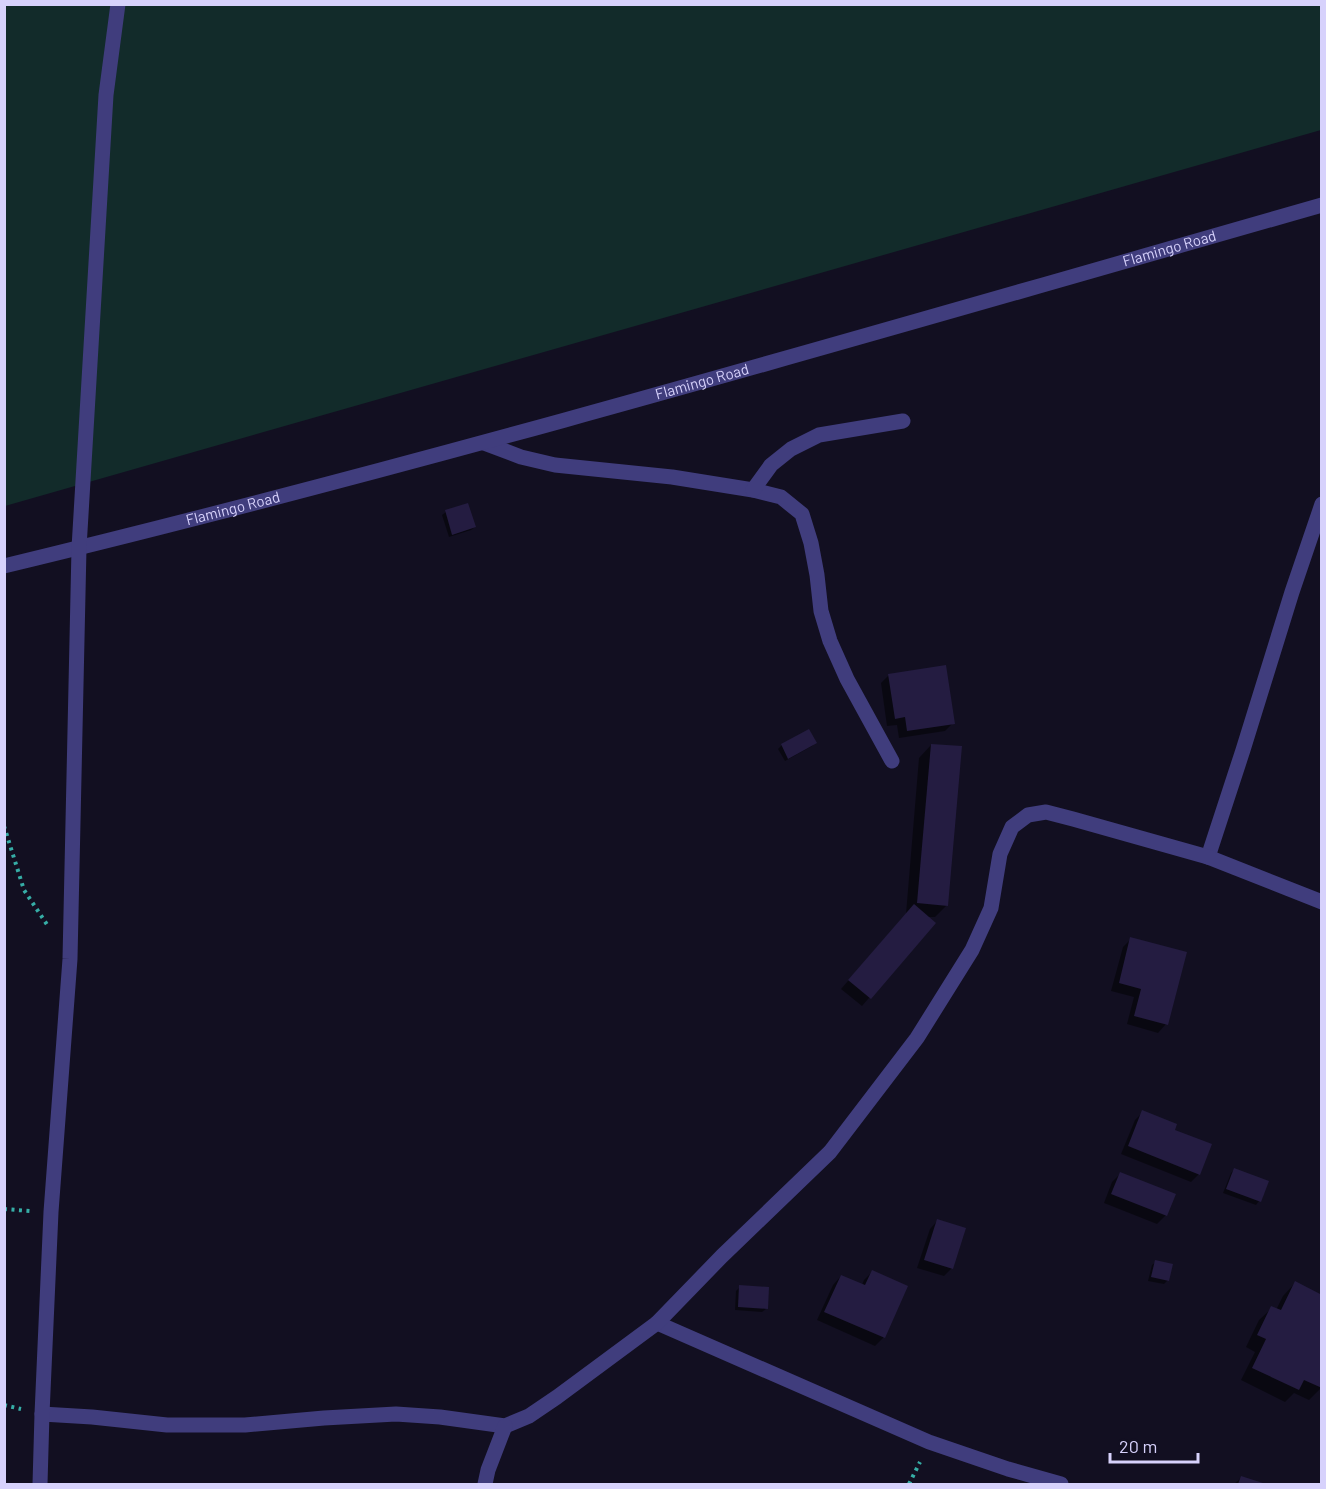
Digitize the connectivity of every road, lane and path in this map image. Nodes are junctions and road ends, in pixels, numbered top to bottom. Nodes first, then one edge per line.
1 (118, 4) edge
2 (1322, 205) edge
3 (903, 421) dead end
4 (484, 443) junction
5 (753, 490) junction
6 (1322, 504) edge
7 (79, 548) junction
8 (4, 566) edge
9 (892, 761) dead end
10 (4, 826) edge
11 (1208, 857) junction
12 (1322, 902) edge
13 (70, 959) junction
14 (657, 1323) junction
15 (42, 1414) junction
16 (506, 1426) junction
17 (40, 1485) edge
18 (485, 1485) edge
19 (1061, 1485) edge

1 - 7 street
2 - 4 street, Flamingo Road
3 - 5 street
4 - 5 street
4 - 7 street, Flamingo Road
5 - 9 street
6 - 11 street
7 - 8 street, Flamingo Road
7 - 13 street
10 - 13 path
11 - 12 street
11 - 14 street
13 - 15 street
14 - 16 street
14 - 19 street
15 - 16 street
15 - 17 street
16 - 18 street

